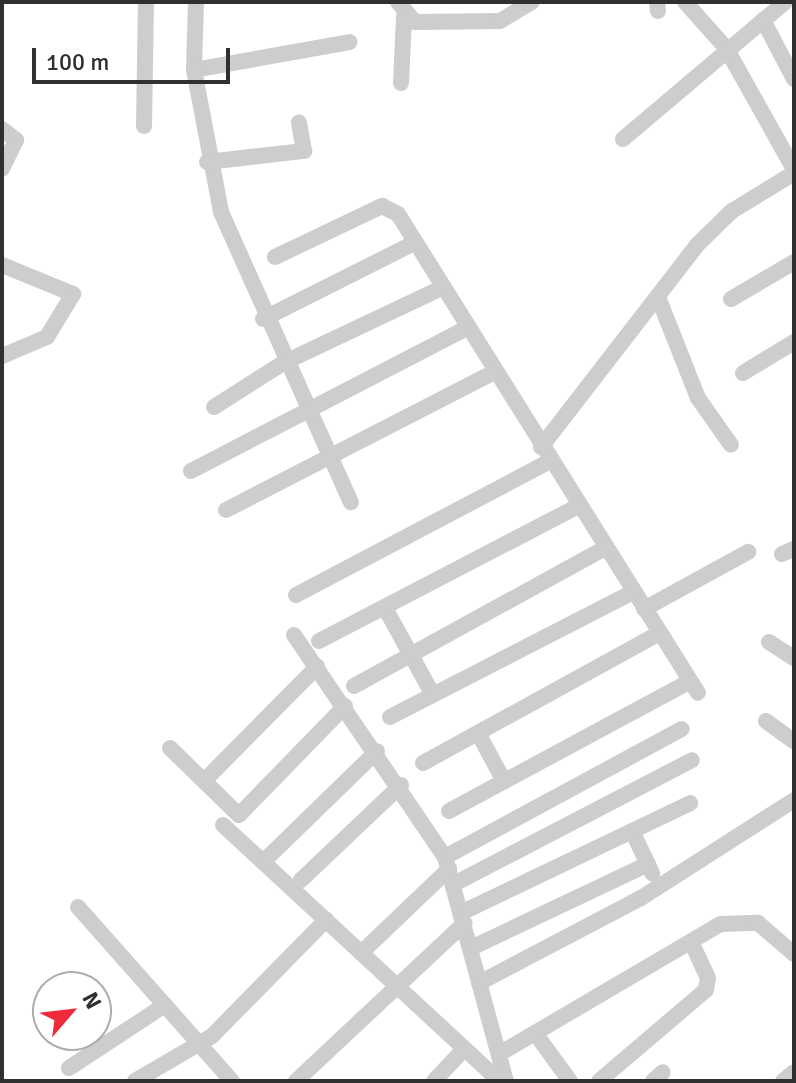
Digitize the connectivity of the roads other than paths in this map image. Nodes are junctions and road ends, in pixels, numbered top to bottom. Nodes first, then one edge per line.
1 (146, 2) edge
2 (196, 2) edge
3 (532, 2) edge
4 (685, 2) edge
5 (785, 2) edge
6 (401, 9) edge
7 (763, 20) junction
8 (349, 42) dead end
9 (726, 48) junction
10 (194, 70) junction
11 (794, 79) edge
12 (401, 83) dead end
13 (299, 122) dead end
14 (144, 126) dead end
15 (2, 129) edge
16 (623, 139) dead end
17 (207, 162) junction
18 (2, 169) edge
19 (794, 171) edge
20 (414, 243) junction
21 (275, 257) dead end
22 (794, 262) edge
23 (2, 265) edge
24 (442, 288) junction
25 (658, 297) junction
26 (731, 299) dead end
27 (263, 319) junction
28 (467, 328) junction
29 (794, 342) edge
30 (2, 356) edge
31 (283, 363) junction
32 (495, 372) junction
33 (743, 373) dead end
34 (214, 407) dead end
35 (306, 410) junction
36 (731, 445) dead end
37 (545, 454) junction
38 (330, 459) junction
39 (191, 471) dead end
40 (351, 502) dead end
41 (578, 506) junction
42 (226, 510) dead end
43 (605, 548) junction
44 (748, 552) dead end
45 (633, 592) junction
46 (296, 595) dead end
47 (385, 608) junction
48 (644, 609) junction
49 (659, 633) junction
50 (294, 635) dead end
51 (319, 641) dead end
52 (769, 642) dead end
53 (410, 654) junction
54 (794, 658) edge
55 (317, 667) junction
56 (354, 686) dead end
57 (433, 695) junction
58 (345, 706) junction
59 (390, 717) dead end
60 (766, 721) dead end
61 (682, 729) dead end
62 (478, 733) junction
63 (794, 741) edge
64 (170, 748) dead end
65 (377, 751) junction
66 (692, 760) dead end
67 (423, 763) dead end
68 (204, 781) junction
69 (504, 781) junction
70 (401, 785) junction
71 (794, 800) edge
72 (690, 803) dead end
73 (449, 811) dead end
74 (223, 825) dead end
75 (632, 831) junction
76 (263, 862) junction
77 (648, 864) junction
78 (449, 870) junction
79 (301, 880) dead end
80 (660, 887) junction
81 (78, 907) dead end
82 (464, 917) junction
83 (326, 920) junction
84 (691, 942) junction
85 (471, 948) junction
86 (361, 953) junction
87 (794, 954) edge
88 (479, 983) junction
89 (395, 984) junction
90 (165, 1005) junction
91 (535, 1033) junction
92 (198, 1043) junction
93 (464, 1049) junction
94 (499, 1054) junction
95 (69, 1068) dead end
96 (794, 1072) edge
97 (135, 1081) edge
98 (232, 1081) edge
99 (296, 1081) edge
100 (434, 1081) edge
101 (499, 1081) edge
102 (506, 1081) edge
103 (570, 1081) edge
104 (599, 1081) edge
105 (783, 1081) edge

1 - 14 street
2 - 10 street
3 - 6 street
4 - 9 street
5 - 7 street
6 - 12 street
7 - 9 street
7 - 11 street
8 - 10 street
9 - 16 street
9 - 19 street
10 - 17 street
13 - 17 street
15 - 18 street
17 - 27 street
19 - 25 street
20 - 21 street
20 - 24 street
20 - 27 street
22 - 26 street
23 - 30 street
24 - 28 street
24 - 31 street
25 - 36 street
25 - 37 street
27 - 31 street
28 - 32 street
28 - 35 street
29 - 33 street
31 - 34 street
31 - 35 street
32 - 37 street
32 - 38 street
35 - 38 street
35 - 39 street
37 - 41 street
37 - 46 street
38 - 40 street
38 - 42 street
41 - 43 street
41 - 47 street
43 - 45 street
43 - 53 street
44 - 48 street
45 - 48 street
45 - 57 street
47 - 51 street
47 - 53 street
48 - 49 street
49 - 62 street
49 - 69 street
50 - 55 street
52 - 54 street
53 - 56 street
53 - 57 street
55 - 58 street
55 - 68 street
57 - 59 street
58 - 65 street
58 - 68 street
60 - 63 street
61 - 78 street
62 - 67 street
62 - 69 street
64 - 68 street
65 - 70 street
65 - 76 street
66 - 78 street
69 - 73 street
70 - 78 street
70 - 79 street
71 - 80 street
72 - 75 street
74 - 76 street
75 - 77 street
75 - 82 street
76 - 83 street
77 - 80 street
77 - 85 street
78 - 82 street
78 - 86 street
80 - 88 street
81 - 90 street
82 - 85 street
82 - 89 street
83 - 86 street
83 - 92 street
84 - 87 street
84 - 91 street
84 - 104 street
85 - 88 street
86 - 89 street
88 - 94 street
89 - 93 street
89 - 99 street
90 - 92 street
90 - 95 street
91 - 94 street
91 - 103 street
92 - 97 street
92 - 98 street
93 - 100 street
93 - 101 street
94 - 102 street
96 - 105 street

